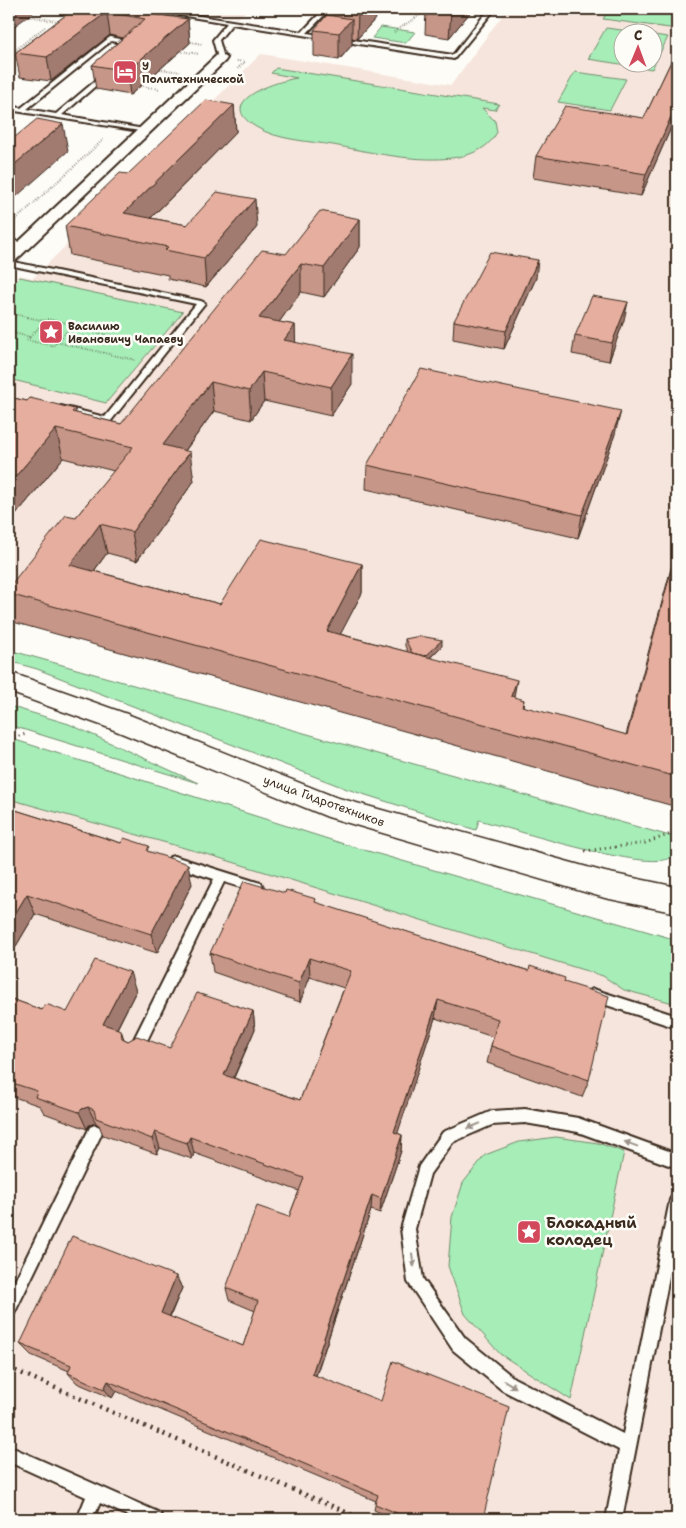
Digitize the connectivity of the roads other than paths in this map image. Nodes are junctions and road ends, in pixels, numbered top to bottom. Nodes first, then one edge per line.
1 (147, 9) edge
2 (327, 9) edge
3 (492, 9) edge
4 (231, 22) junction
5 (303, 34) junction
6 (136, 50) edge
7 (221, 58) joint
8 (114, 68) edge
9 (9, 108) edge
10 (22, 110) junction
11 (57, 116) junction
12 (66, 118) junction
13 (59, 124) edge
14 (144, 131) junction
15 (9, 242) edge
16 (23, 245) junction
17 (9, 259) edge
18 (9, 263) edge
19 (53, 407) edge
20 (9, 682) edge
21 (164, 858) edge
22 (221, 876) junction
23 (268, 891) edge
24 (677, 900) edge
25 (578, 991) edge
26 (677, 1022) edge
27 (135, 1051) edge
28 (95, 1132) edge
29 (677, 1160) edge
30 (677, 1200) edge
31 (9, 1309) edge
32 (629, 1446) junction
33 (9, 1454) edge
34 (95, 1495) junction
35 (85, 1519) edge
36 (154, 1519) edge
37 (614, 1519) edge

1 - 4 lane
2 - 5 lane
3 - 5 lane
4 - 5 lane
4 - 7 lane
6 - 10 lane
7 - 14 street
8 - 11 lane
9 - 10 lane
10 - 11 lane
11 - 12 lane
12 - 13 lane
12 - 14 lane
14 - 16 street
15 - 16 lane
16 - 17 street
18 - 19 lane
20 - 24 street, улица Гидротехников
21 - 22 lane
22 - 23 lane
22 - 27 lane
25 - 26 lane
28 - 31 lane
29 -> 32 lane
30 - 32 lane
32 - 37 lane
33 - 34 lane
34 - 35 lane
34 - 36 lane

